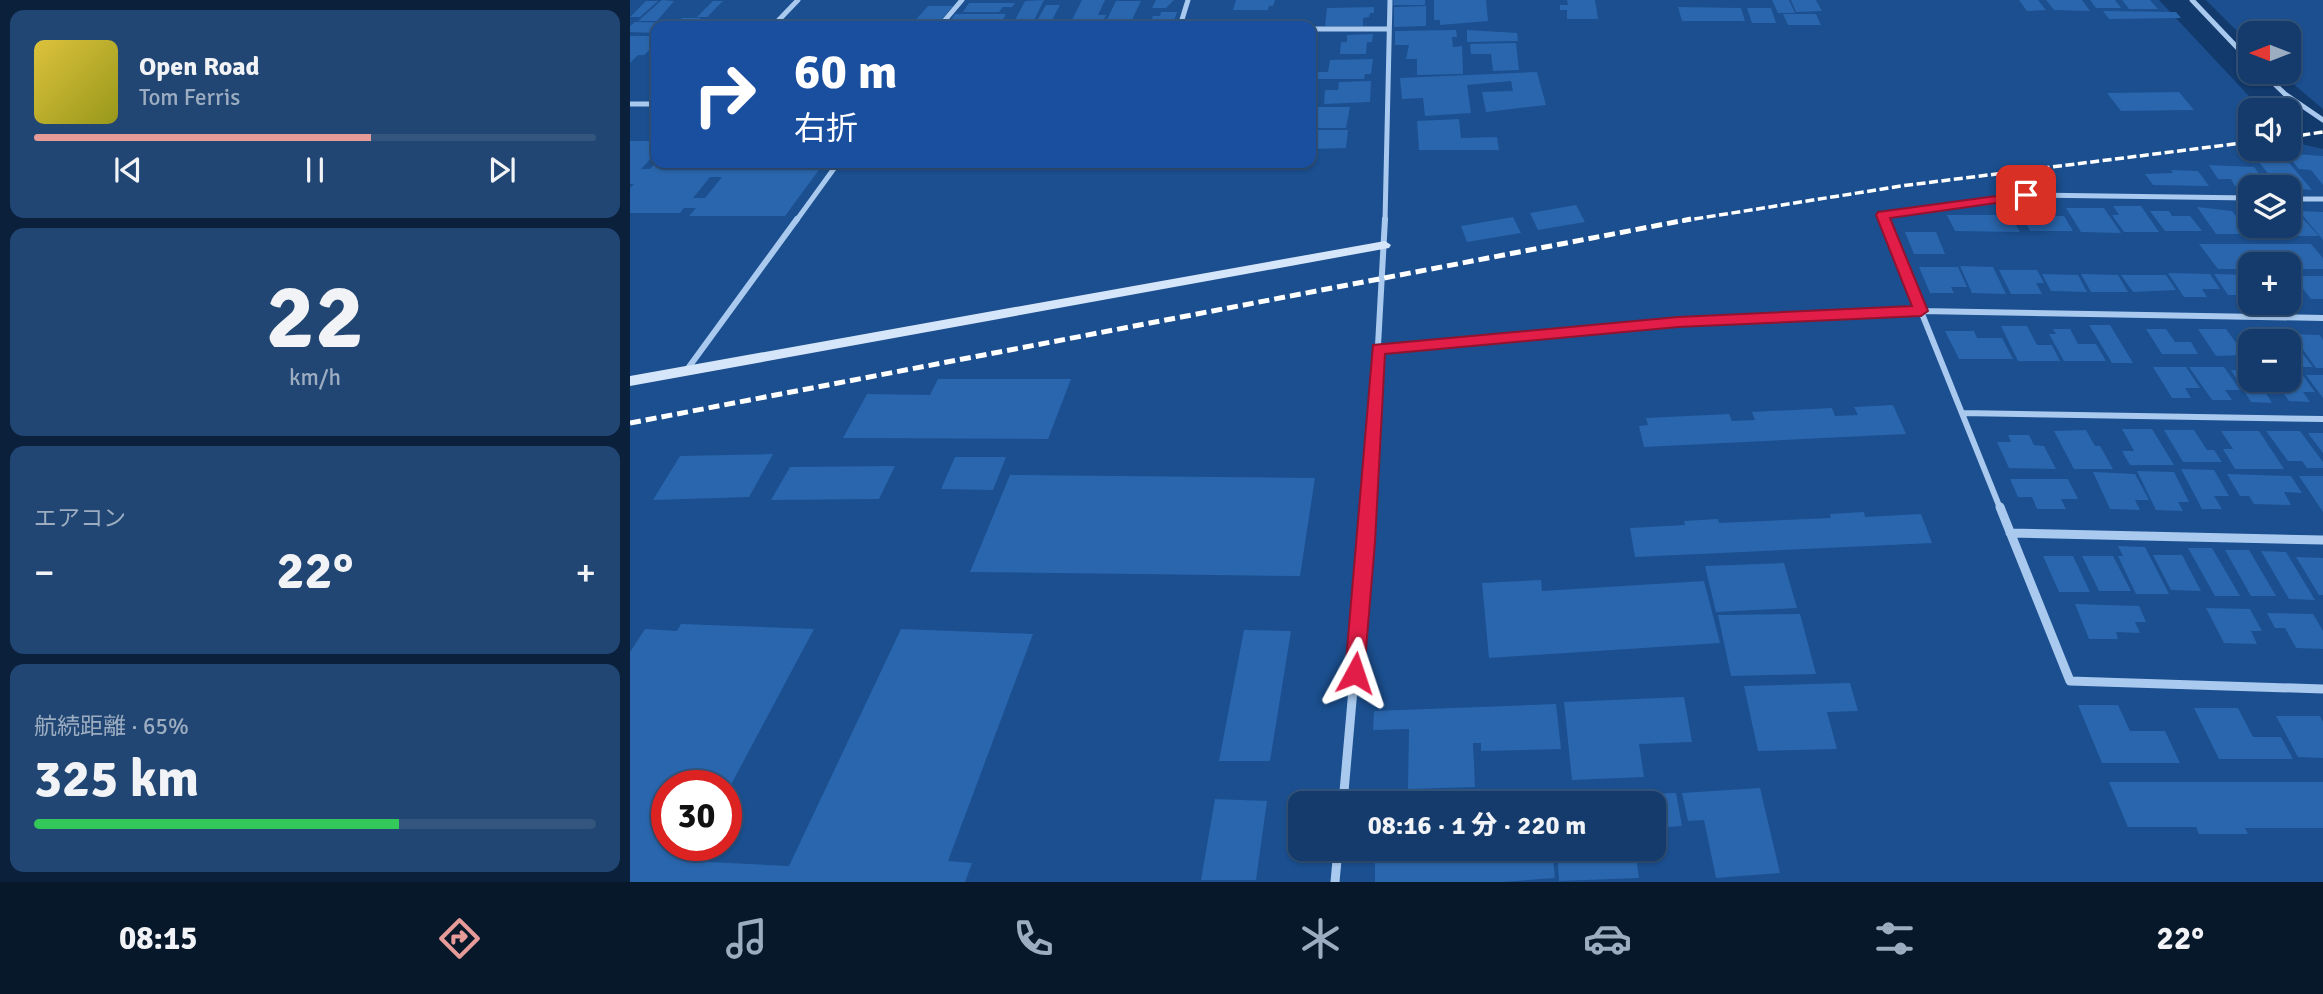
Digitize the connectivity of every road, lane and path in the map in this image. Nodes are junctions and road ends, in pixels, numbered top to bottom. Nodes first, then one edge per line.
1 (798, 0) edge
2 (962, 0) edge
3 (1188, 0) edge
4 (1390, 0) edge
5 (2192, 0) edge
6 (777, 21) edge
7 (944, 21) edge
8 (1182, 21) edge
9 (1316, 29) edge
10 (1389, 29) junction
11 (2238, 48) edge
12 (2275, 84) edge
13 (630, 104) edge
14 (651, 104) edge
15 (2323, 120) edge
16 (834, 168) edge
17 (2238, 198) edge
18 (2301, 199) edge
19 (2323, 199) edge
20 (1385, 245) junction
21 (1921, 311) junction
22 (2323, 318) edge
23 (1378, 349) junction
24 (685, 372) junction
25 (630, 381) edge
26 (1962, 414) junction
27 (2323, 419) edge
28 (2010, 533) junction
29 (2323, 540) edge
30 (2323, 689) edge
31 (1344, 791) edge
32 (1337, 861) edge
33 (1335, 882) edge

1 - 6 street
2 - 7 street
3 - 8 street
4 - 10 street
5 - 11 street
9 - 10 street
10 - 20 street
12 - 15 street
13 - 14 street
16 - 24 street
17 - 21 street
18 - 19 street
20 - 23 street
20 - 24 street
21 - 22 street
21 - 23 street
21 - 26 street
23 - 31 street
24 - 25 street
26 - 27 street
26 - 28 street
28 - 29 street
28 - 30 street
32 - 33 street

